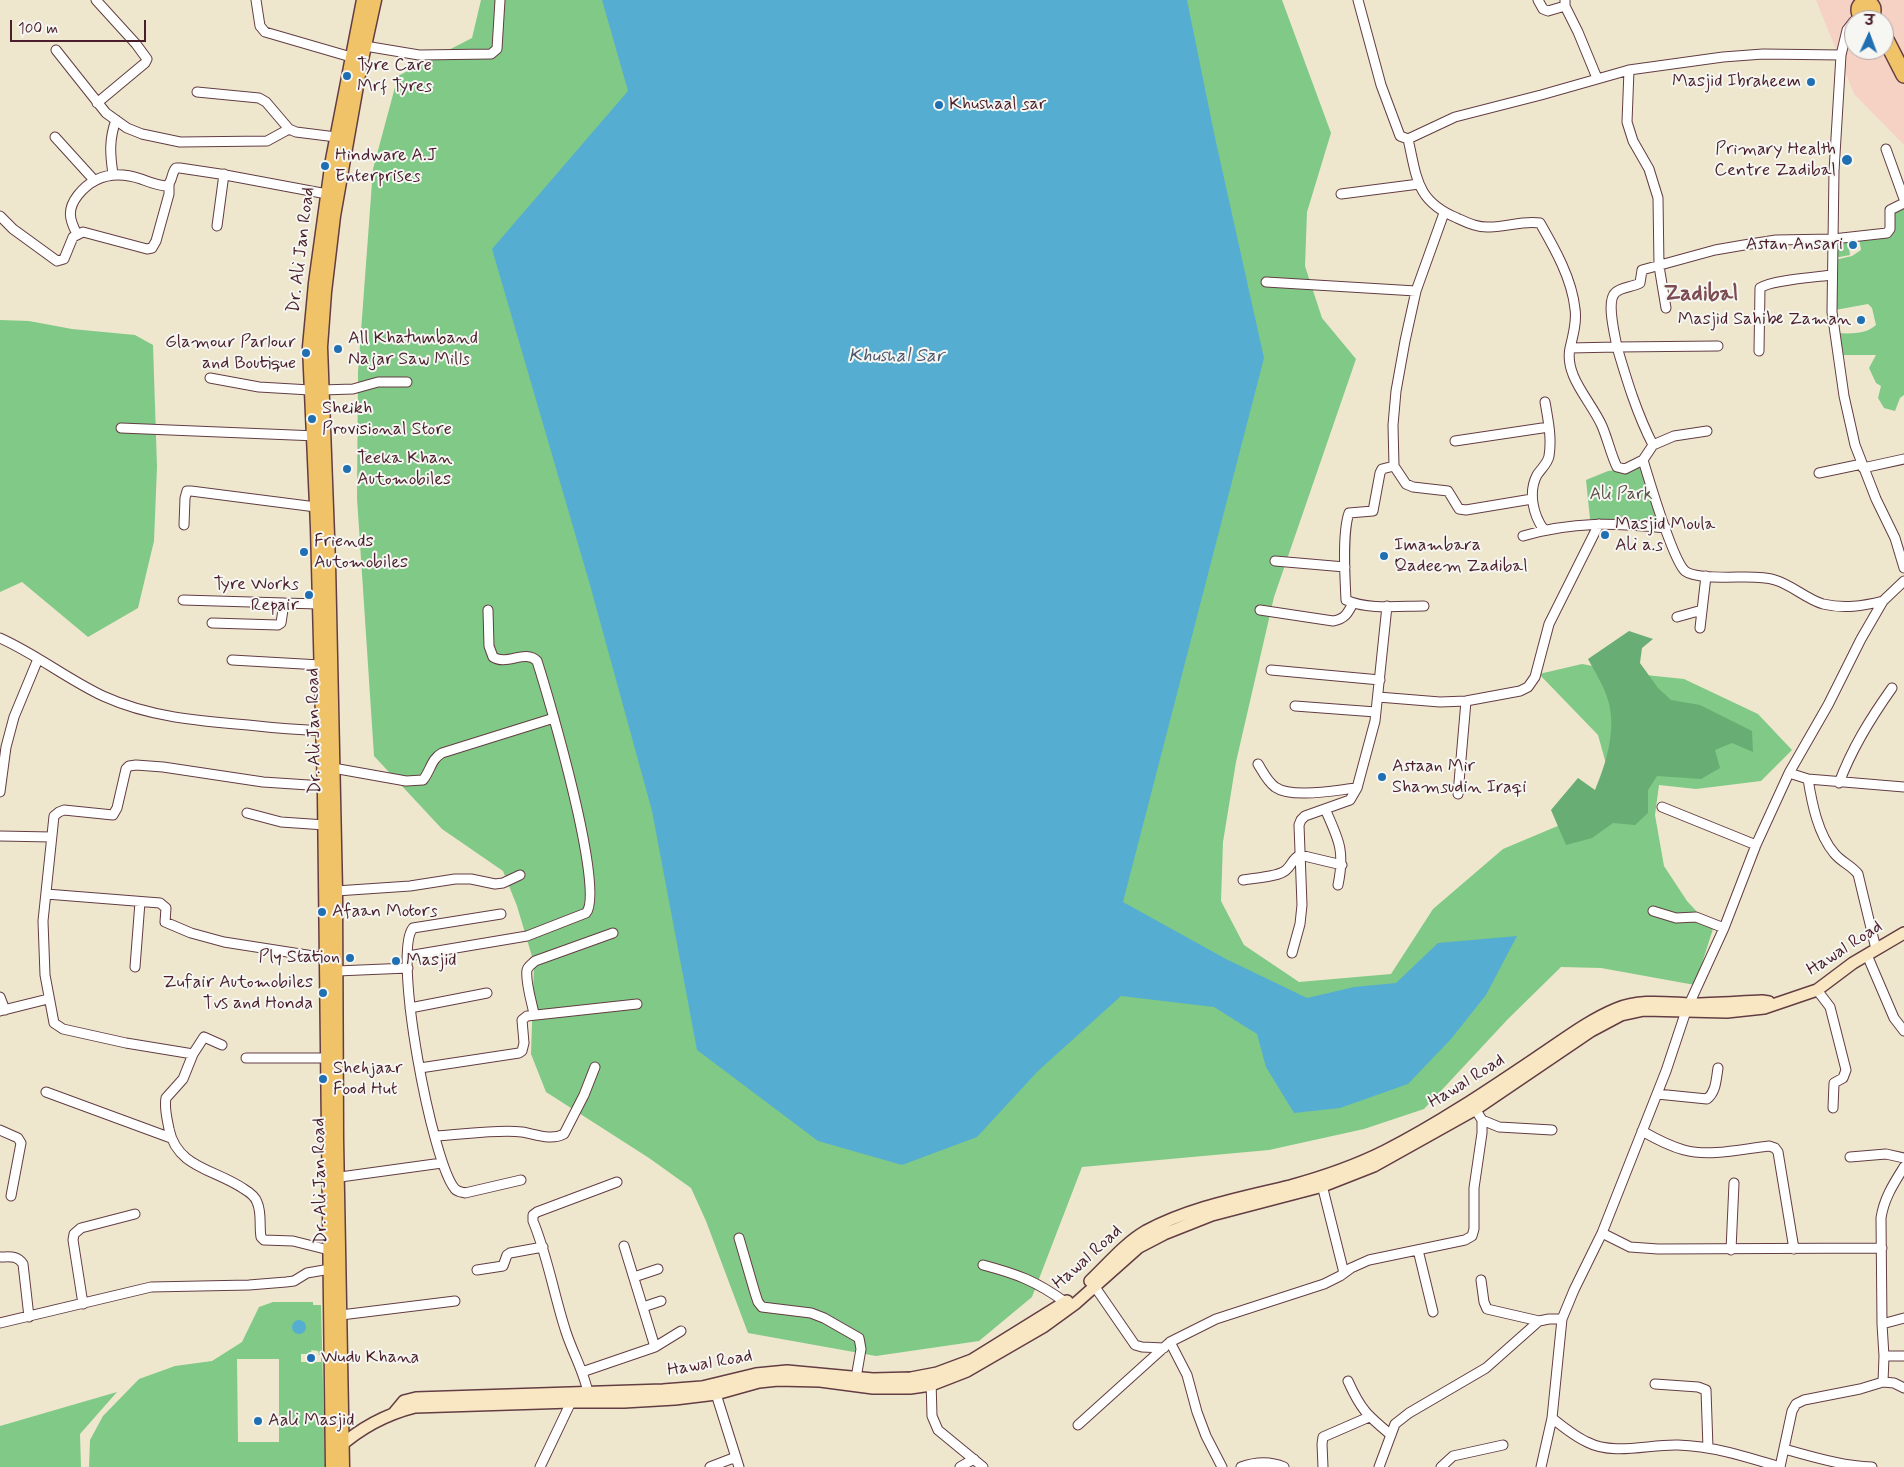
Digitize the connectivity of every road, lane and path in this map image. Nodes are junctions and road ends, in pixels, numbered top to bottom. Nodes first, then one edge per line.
1 (96, 0) edge
2 (256, 0) edge
3 (363, 0) edge
4 (376, 0) edge
5 (500, 0) edge
6 (1358, 0) edge
7 (1538, 0) edge
8 (1565, 3) edge
9 (1844, 42) edge
10 (365, 46) junction
11 (56, 50) dead end
12 (1841, 55) junction
13 (1894, 56) edge
14 (351, 57) junction
15 (1888, 60) edge
16 (1629, 70) junction
17 (1904, 75) edge
18 (1598, 78) junction
19 (197, 92) dead end
20 (97, 103) junction
21 (116, 120) junction
22 (289, 129) junction
23 (55, 137) dead end
24 (336, 137) junction
25 (1408, 139) junction
26 (1886, 149) dead end
27 (113, 174) junction
28 (224, 174) junction
29 (94, 180) junction
30 (169, 184) junction
31 (1419, 184) junction
32 (327, 194) junction
33 (1341, 194) dead end
34 (1904, 199) edge
35 (1904, 203) edge
36 (1444, 213) junction
37 (329, 215) junction
38 (0, 216) edge
39 (218, 226) dead end
40 (77, 234) junction
41 (1833, 239) junction
42 (1659, 266) junction
43 (1832, 275) junction
44 (1266, 282) dead end
45 (1416, 291) junction
46 (1666, 308) dead end
47 (1718, 346) dead end
48 (1618, 347) junction
49 (1570, 348) junction
50 (1759, 351) dead end
51 (210, 378) dead end
52 (407, 382) dead end
53 (316, 390) junction
54 (1545, 402) dead end
55 (1549, 427) junction
56 (121, 428) dead end
57 (1707, 431) dead end
58 (318, 436) junction
59 (1455, 441) dead end
60 (1654, 445) junction
61 (1904, 459) edge
62 (1643, 460) junction
63 (1394, 466) junction
64 (1863, 466) junction
65 (1819, 473) dead end
66 (1532, 499) junction
67 (316, 507) junction
68 (1599, 524) junction
69 (184, 525) dead end
70 (322, 527) junction
71 (1666, 528) junction
72 (1544, 530) junction
73 (1523, 536) dead end
74 (1275, 561) dead end
75 (1345, 567) junction
76 (1904, 568) edge
77 (1706, 576) junction
78 (1904, 581) edge
79 (183, 600) dead end
80 (1883, 601) junction
81 (284, 603) junction
82 (1353, 603) junction
83 (318, 604) junction
84 (1387, 606) junction
85 (1424, 606) dead end
86 (488, 610) dead end
87 (1260, 610) dead end
88 (1702, 610) junction
89 (1677, 617) dead end
90 (212, 623) dead end
91 (1700, 628) dead end
92 (1, 641) edge
93 (38, 659) junction
94 (232, 660) dead end
95 (320, 665) junction
96 (1270, 670) dead end
97 (1380, 680) junction
98 (1892, 688) dead end
99 (1378, 697) junction
100 (1466, 701) junction
101 (1295, 706) dead end
102 (1376, 712) junction
103 (554, 718) junction
104 (327, 731) junction
105 (1258, 764) dead end
106 (333, 768) junction
107 (1788, 773) junction
108 (1808, 779) junction
109 (1839, 782) junction
110 (1904, 787) edge
111 (1357, 788) junction
112 (0, 792) edge
113 (327, 793) junction
114 (1458, 794) dead end
115 (1662, 807) dead end
116 (1325, 809) junction
117 (247, 813) dead end
118 (325, 825) junction
119 (0, 836) edge
120 (51, 837) junction
121 (1756, 845) junction
122 (1300, 856) junction
123 (1342, 865) junction
124 (520, 875) dead end
125 (1243, 880) dead end
126 (1338, 885) dead end
127 (336, 891) junction
128 (46, 894) junction
129 (140, 902) junction
130 (1653, 911) dead end
131 (501, 914) dead end
132 (1724, 928) junction
133 (613, 933) dead end
134 (1904, 933) edge
135 (1872, 952) junction
136 (1292, 953) dead end
137 (408, 956) junction
138 (326, 958) junction
139 (135, 967) dead end
140 (408, 968) junction
141 (337, 970) junction
142 (1817, 990) junction
143 (488, 993) dead end
144 (0, 997) edge
145 (48, 999) junction
146 (637, 1004) dead end
147 (410, 1008) junction
148 (1688, 1008) junction
149 (2, 1011) edge
150 (534, 1014) junction
151 (1904, 1031) edge
152 (222, 1045) dead end
153 (193, 1054) junction
154 (246, 1058) dead end
155 (327, 1058) junction
156 (595, 1067) dead end
157 (420, 1068) junction
158 (1718, 1068) dead end
159 (46, 1092) dead end
160 (1657, 1094) junction
161 (1473, 1105) junction
162 (1833, 1108) dead end
163 (1482, 1120) junction
164 (0, 1130) edge
165 (1552, 1130) dead end
166 (1642, 1131) junction
167 (435, 1136) junction
168 (171, 1138) junction
169 (1850, 1157) dead end
170 (1904, 1158) edge
171 (442, 1163) junction
172 (1904, 1167) edge
173 (333, 1178) junction
174 (521, 1180) dead end
175 (1321, 1181) junction
176 (618, 1182) dead end
177 (1734, 1183) dead end
178 (11, 1196) dead end
179 (135, 1214) dead end
180 (1602, 1234) junction
181 (740, 1238) dead end
182 (624, 1246) dead end
183 (543, 1247) junction
184 (1882, 1248) junction
185 (1794, 1249) junction
186 (329, 1250) junction
187 (1418, 1250) junction
188 (1731, 1250) junction
189 (0, 1257) edge
190 (983, 1265) dead end
191 (330, 1269) junction
192 (658, 1269) dead end
193 (477, 1270) dead end
194 (1344, 1273) junction
195 (634, 1277) junction
196 (1481, 1280) dead end
197 (1090, 1288) junction
198 (454, 1301) dead end
199 (661, 1301) dead end
200 (1065, 1302) junction
201 (83, 1304) junction
202 (643, 1307) junction
203 (1433, 1312) dead end
204 (341, 1316) junction
205 (29, 1317) junction
206 (1904, 1318) edge
207 (1562, 1319) junction
208 (1539, 1321) junction
209 (0, 1323) edge
210 (1882, 1324) junction
211 (681, 1331) dead end
212 (1167, 1345) junction
213 (655, 1347) junction
214 (1884, 1356) junction
215 (1904, 1356) edge
216 (336, 1372) junction
217 (582, 1372) junction
218 (856, 1378) junction
219 (932, 1380) junction
220 (1348, 1381) dead end
221 (1883, 1382) junction
222 (1655, 1384) dead end
223 (1904, 1388) edge
224 (716, 1394) junction
225 (589, 1398) junction
226 (570, 1402) junction
227 (394, 1413) junction
228 (1369, 1417) junction
229 (1552, 1418) junction
230 (1078, 1425) dead end
231 (1391, 1435) junction
232 (342, 1444) junction
233 (1502, 1445) dead end
234 (1708, 1448) junction
235 (1784, 1449) junction
236 (332, 1453) junction
237 (736, 1457) junction
238 (974, 1459) junction
239 (332, 1467) edge
240 (342, 1467) edge
241 (540, 1467) edge
242 (710, 1467) edge
243 (739, 1467) edge
244 (960, 1467) edge
245 (983, 1467) edge
246 (1222, 1467) edge
247 (1241, 1467) edge
248 (1284, 1467) edge
249 (1323, 1467) edge
250 (1379, 1467) edge
251 (1441, 1467) edge
252 (1541, 1467) edge
253 (1780, 1467) edge
254 (1872, 1467) edge

1 - 20 street
2 - 14 street
3 - 14 main road, Dr. Ali Jan Road
4 - 10 main road, Dr. Ali Jan Road
5 - 10 street
6 - 25 street
7 - 8 street
8 - 18 street
9 - 12 street
10 - 37 main road, Dr. Ali Jan Road
11 - 20 street
12 - 16 street
12 - 41 street
13 - 17 highway
14 - 24 main road, Dr. Ali Jan Road
15 - 17 highway
16 - 18 street
16 - 42 street
18 - 25 street
19 - 22 street
20 - 21 street
21 - 22 street
21 - 27 street
22 - 24 street
23 - 29 street
24 - 32 main road, Dr. Ali Jan Road
25 - 31 street
26 - 34 street
27 - 29 street
27 - 30 street
28 - 30 street
28 - 32 street
28 - 39 street
29 - 40 street
30 - 40 street
31 - 33 street
31 - 36 street
32 - 37 main road, Dr. Ali Jan Road
35 - 41 street
36 - 45 street
36 - 49 street
37 - 53 main road, Dr. Ali Jan Road
38 - 40 street
41 - 42 street
41 - 43 street
42 - 46 street
42 - 48 street
43 - 50 street
43 - 64 street
44 - 45 street
45 - 63 street
47 - 48 street
48 - 49 street
48 - 60 street
49 - 62 street
51 - 53 street
52 - 53 street
53 - 58 main road, Dr. Ali Jan Road
54 - 55 street
55 - 59 street
55 - 66 street
56 - 58 street
57 - 60 street
58 - 67 main road, Dr. Ali Jan Road
58 - 70 main road, Dr. Ali Jan Road
60 - 62 street
61 - 64 street
62 - 71 street
63 - 66 street
63 - 75 street
64 - 65 street
64 - 76 street
66 - 72 street
67 - 69 street
67 - 70 main road, Dr. Ali Jan Road
68 - 71 street
68 - 72 street
68 - 100 street
70 - 83 main road, Dr. Ali Jan Road
70 - 104 main road, Dr. Ali Jan Road
71 - 77 street
72 - 73 street
74 - 75 street
75 - 82 street
77 - 80 street
77 - 88 street
78 - 80 street
79 - 81 street
80 - 107 street
81 - 83 street
81 - 90 street
82 - 84 street
82 - 87 street
83 - 95 main road, Dr. Ali Jan Road
84 - 85 street
84 - 97 street
86 - 103 street
88 - 89 street
88 - 91 street
92 - 93 street
93 - 104 street
93 - 112 street
94 - 95 street
95 - 104 main road, Dr. Ali Jan Road
96 - 97 street
97 - 99 street
98 - 109 street
99 - 100 street
99 - 102 street
100 - 114 street
101 - 102 street
102 - 111 street
103 - 106 street
103 - 137 street
104 - 106 main road, Dr. Ali Jan Road
104 - 113 main road, Dr. Ali Jan Road
105 - 111 street
106 - 113 main road, Dr. Ali Jan Road
107 - 108 street
107 - 121 street
108 - 109 street
108 - 135 street
109 - 110 street
111 - 116 street
113 - 118 main road, Dr. Ali Jan Road
113 - 120 street
113 - 127 main road, Dr. Ali Jan Road
115 - 121 street
116 - 122 street
116 - 123 street
117 - 118 street
118 - 138 main road, Dr. Ali Jan Road
119 - 120 street
120 - 128 street
121 - 132 street
122 - 123 street
122 - 125 street
122 - 136 street
123 - 126 street
124 - 127 street
127 - 141 main road, Dr. Ali Jan Road
128 - 129 street
128 - 145 street
129 - 138 street
129 - 139 street
130 - 132 street
131 - 137 street
132 - 148 street
133 - 150 street
134 - 135 main road, Hawal Road
135 - 142 main road, Hawal Road
135 - 151 street
137 - 140 street
138 - 155 main road, Dr. Ali Jan Road
140 - 141 street
140 - 147 street
141 - 173 main road, Dr. Ali Jan Road
142 - 148 main road, Hawal Road
142 - 162 street
143 - 147 street
144 - 149 street
145 - 149 street
145 - 153 street
146 - 150 street
147 - 157 street
148 - 160 street
148 - 161 main road, Hawal Road
150 - 157 street
152 - 153 street
153 - 168 street
154 - 155 street
155 - 173 main road, Dr. Ali Jan Road
156 - 167 street
157 - 167 street
158 - 160 street
159 - 168 street
160 - 166 street
161 - 163 street
161 - 175 main road, Hawal Road
163 - 165 street
163 - 187 street
164 - 178 street
166 - 180 street
166 - 185 street
167 - 171 street
168 - 186 street
169 - 170 street
171 - 173 street
171 - 174 street
172 - 184 street
173 - 186 main road, Dr. Ali Jan Road
173 - 204 main road, Dr. Ali Jan Road
175 - 194 street
175 - 197 main road, Hawal Road
176 - 183 street
177 - 188 street
179 - 201 street
180 - 188 street
180 - 207 street
181 - 218 street
182 - 195 street
183 - 193 street
183 - 217 street
184 - 185 street
184 - 210 street
185 - 188 street
186 - 191 main road, Dr. Ali Jan Road
187 - 194 street
187 - 203 street
189 - 205 street
190 - 200 street
191 - 201 street
191 - 216 main road, Dr. Ali Jan Road
192 - 195 street
194 - 212 street
195 - 202 street
196 - 208 street
197 - 200 main road, Hawal Road
197 - 212 street
197 - 219 main road, Hawal Road
198 - 204 street
199 - 202 street
200 - 219 main road, Hawal Road
201 - 205 street
202 - 213 street
204 - 216 main road, Dr. Ali Jan Road
205 - 209 street
206 - 210 street
207 - 208 street
207 - 229 street
208 - 231 street
210 - 214 street
211 - 213 street
212 - 230 street
212 - 246 street
213 - 217 street
214 - 215 street
214 - 221 street
216 - 232 main road, Dr. Ali Jan Road
216 - 236 main road, Dr. Ali Jan Road
217 - 225 street
218 - 219 main road, Hawal Road
218 - 225 main road, Hawal Road
219 - 224 main road, Hawal Road
219 - 238 street
220 - 228 street
221 - 223 street
221 - 235 street
222 - 234 street
224 - 225 main road, Hawal Road
224 - 237 street
225 - 226 main road, Hawal Road
225 - 227 main road, Hawal Road
226 - 227 main road, Hawal Road
226 - 241 street
227 - 232 main road, Hawal Road
228 - 231 street
228 - 249 street
229 - 234 street
229 - 252 street
231 - 250 street
232 - 236 main road, Hawal Road
232 - 240 main road, Dr. Ali Jan Road
233 - 251 street
234 - 253 street
235 - 253 street
235 - 254 street
236 - 239 main road, Dr. Ali Jan Road
237 - 242 street
237 - 243 street
238 - 244 street
238 - 245 street
247 - 248 street

